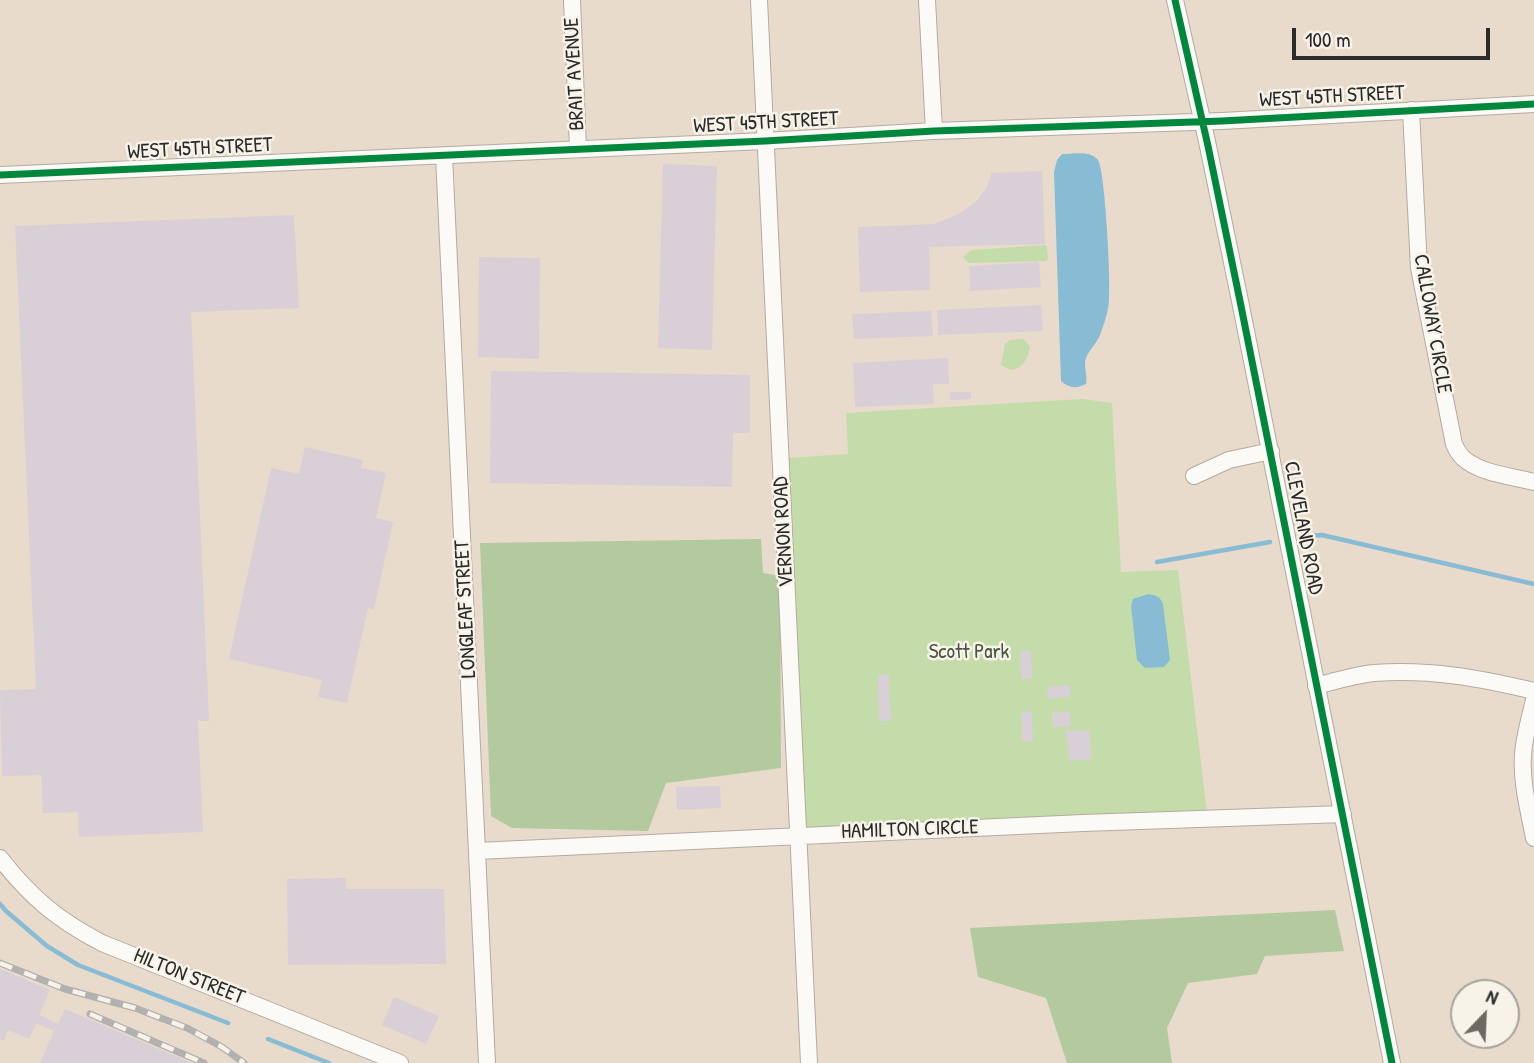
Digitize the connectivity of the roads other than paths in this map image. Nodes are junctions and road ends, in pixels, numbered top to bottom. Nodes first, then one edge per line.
1 (572, 0) edge
2 (759, 0) edge
3 (927, 0) edge
4 (1175, 0) edge
5 (1534, 104) edge
6 (1411, 110) junction
7 (1202, 121) junction
8 (934, 131) junction
9 (765, 141) junction
10 (578, 149) junction
11 (444, 156) junction
12 (0, 175) edge
13 (1271, 451) junction
14 (1194, 476) dead end
15 (1534, 482) edge
16 (1317, 686) junction
17 (1534, 691) edge
18 (1534, 700) edge
19 (1343, 814) junction
20 (800, 835) junction
21 (1534, 838) edge
22 (477, 851) junction
23 (0, 858) edge
24 (400, 1063) edge
25 (486, 1063) edge
26 (810, 1063) edge
27 (1392, 1063) edge

1 - 10 street, BRAIT AVENUE
2 - 9 street, VERNON ROAD
3 - 8 street
4 - 7 street, CLEVELAND ROAD
5 - 6 street, WEST 45TH STREET
6 - 7 street, WEST 45TH STREET
6 - 15 street, CALLOWAY CIRCLE
7 - 8 street, WEST 45TH STREET
7 - 13 street, CLEVELAND ROAD
8 - 9 street, WEST 45TH STREET
9 - 10 street, WEST 45TH STREET
9 - 20 street, VERNON ROAD
10 - 11 street, WEST 45TH STREET
11 - 12 street, WEST 45TH STREET
11 - 22 street, LONGLEAF STREET
13 - 14 street
13 - 16 street, CLEVELAND ROAD
16 - 17 street
16 - 19 street, CLEVELAND ROAD
18 - 21 street
19 - 20 street, HAMILTON CIRCLE
19 - 27 street, CLEVELAND ROAD
20 - 22 street, HAMILTON CIRCLE
20 - 26 street, VERNON ROAD
22 - 25 street, LONGLEAF STREET
23 - 24 street, HILTON STREET

